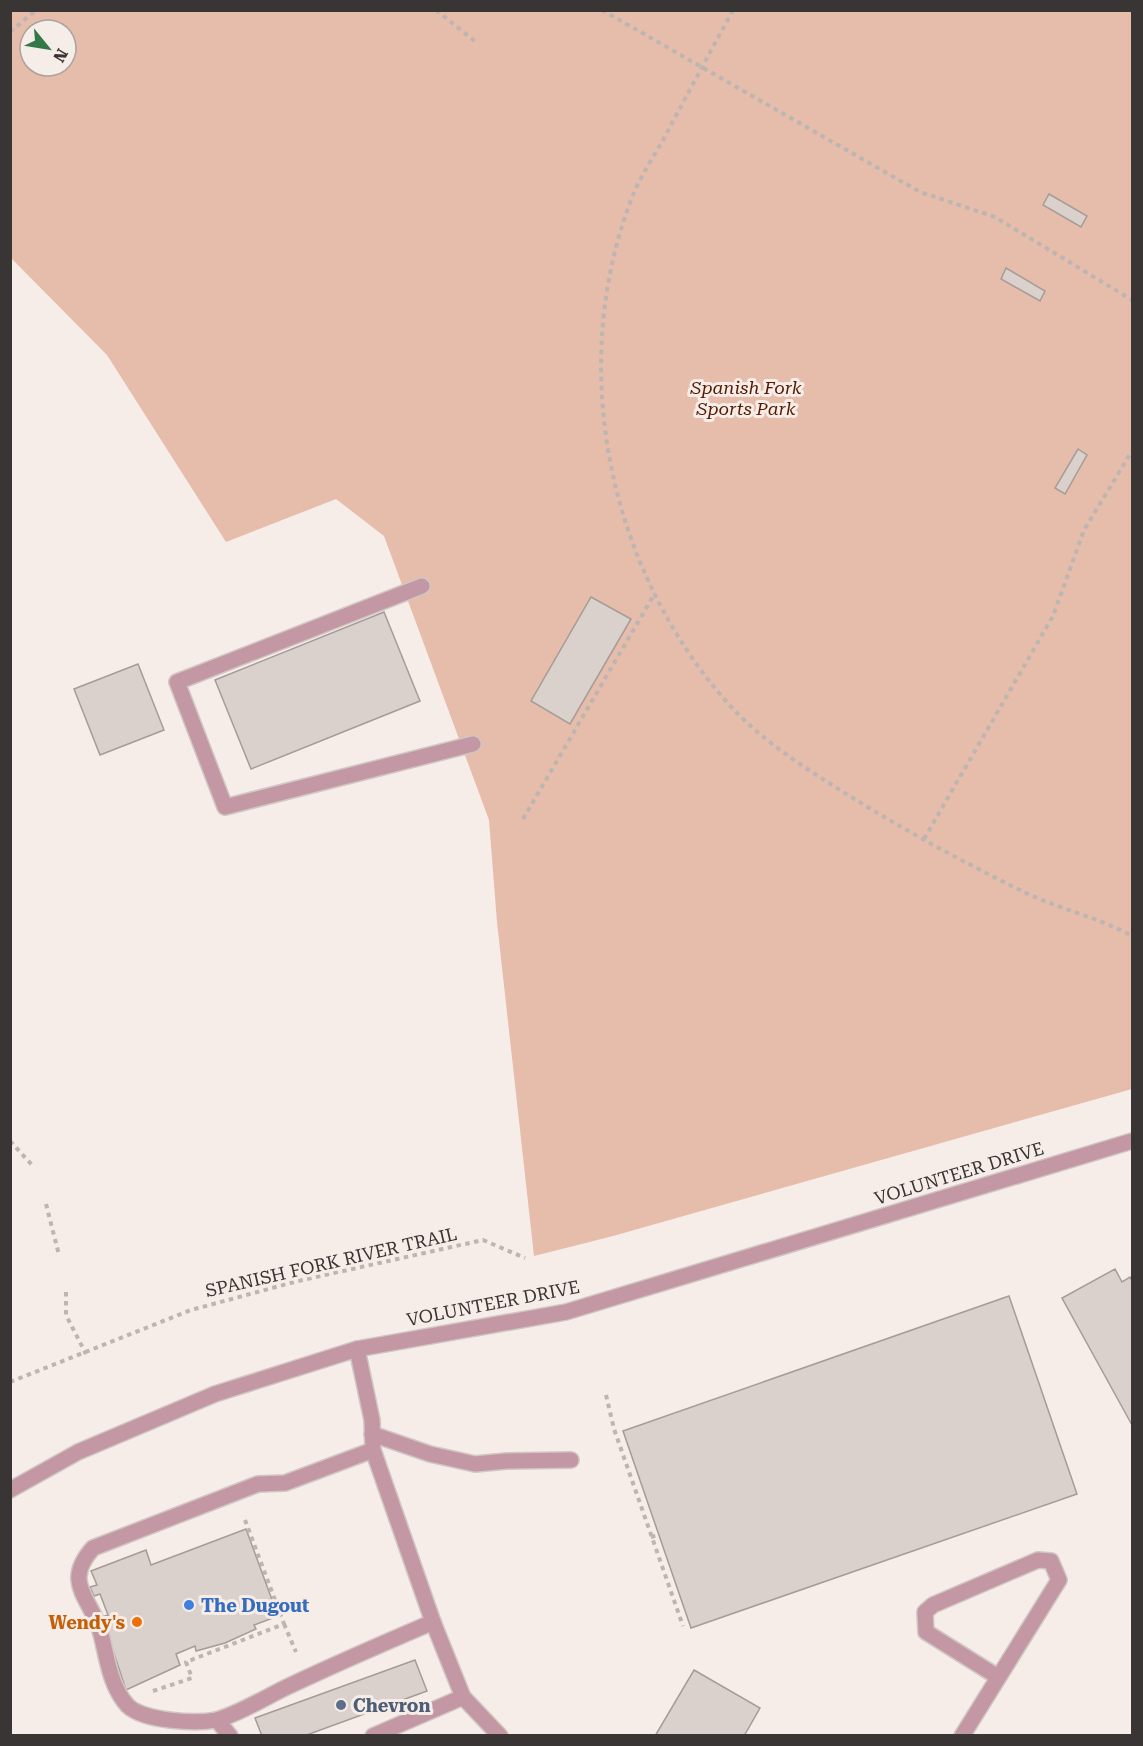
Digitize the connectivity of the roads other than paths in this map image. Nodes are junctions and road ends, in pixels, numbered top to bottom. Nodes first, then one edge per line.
1 (422, 586) dead end
2 (473, 744) dead end
3 (1132, 1141) edge
4 (357, 1349) junction
5 (372, 1434) junction
6 (373, 1450) junction
7 (570, 1460) dead end
8 (10, 1490) edge
9 (433, 1622) junction
10 (998, 1677) junction
11 (463, 1697) junction
12 (217, 1720) junction
13 (230, 1736) edge
14 (373, 1736) edge
15 (500, 1736) edge
16 (962, 1736) edge

1 - 2 street
3 - 4 street, VOLUNTEER DRIVE
4 - 5 street
4 - 8 street, VOLUNTEER DRIVE
5 - 6 street
5 - 7 street
6 - 9 street
6 - 12 street
9 - 11 street
9 - 12 street
10 - 10 street
10 - 16 street
11 - 14 street
11 - 15 street
12 - 13 street

